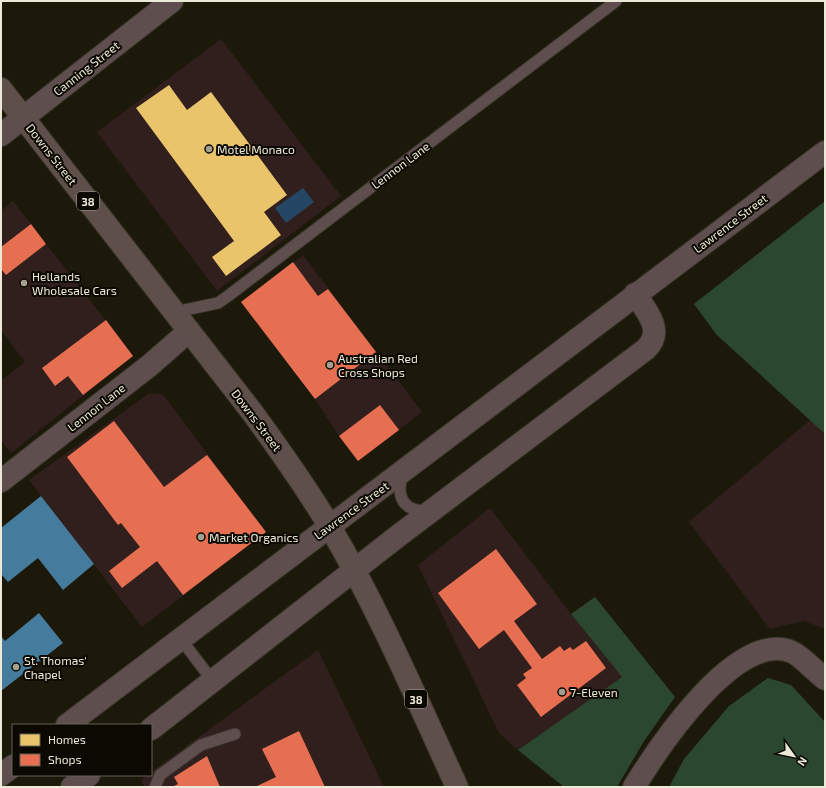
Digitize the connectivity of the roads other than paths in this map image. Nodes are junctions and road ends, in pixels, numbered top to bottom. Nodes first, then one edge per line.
1 (172, 1) edge
2 (616, 1) edge
3 (1, 89) edge
4 (23, 118) junction
5 (1, 136) edge
6 (825, 152) edge
7 (635, 294) junction
8 (175, 312) junction
9 (189, 331) junction
10 (402, 473) junction
11 (1, 481) edge
12 (431, 510) junction
13 (330, 527) junction
14 (354, 571) junction
15 (180, 638) junction
16 (825, 679) edge
17 (212, 680) junction
18 (67, 724) edge
19 (152, 728) edge
20 (235, 734) dead end
21 (12, 767) edge
22 (1, 775) edge
23 (88, 776) edge
24 (72, 787) edge
25 (155, 787) edge
26 (457, 787) edge
27 (634, 787) edge

1 - 4 street, Canning Street
2 - 8 lane, Lennon Lane
3 - 4 main road, Downs Street / 38
4 - 5 street, Canning Street
4 - 8 main road, Downs Street / 38
6 - 7 street, Lawrence Street
7 - 10 street, Lawrence Street
7 - 12 street
8 - 9 main road, Downs Street / 38
9 - 11 street, Lennon Lane
9 - 13 main road, Downs Street / 38
10 - 12 lane
10 - 13 street, Lawrence Street
12 - 14 street
13 - 14 main road, Downs Street / 38
13 - 15 street, Lawrence Street
14 - 17 street
14 - 26 main road, Downs Street / 38
15 - 17 lane
15 - 18 street, Lawrence Street
16 - 27 street
17 - 19 street
20 - 25 lane
21 - 22 street
23 - 24 street

